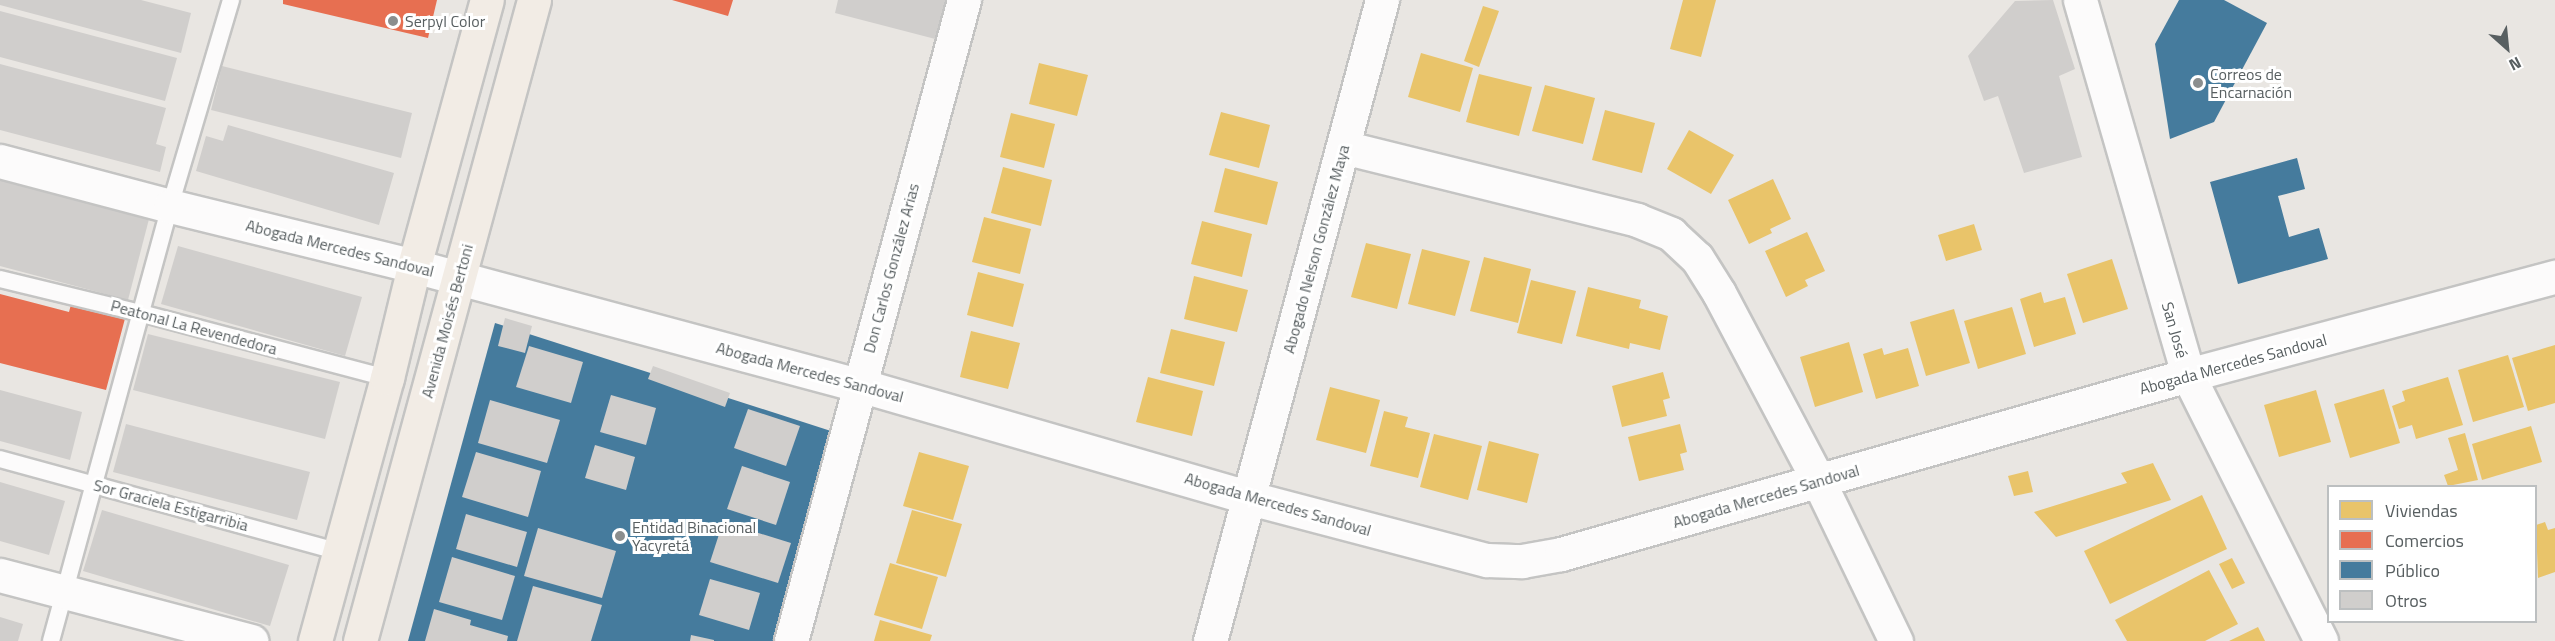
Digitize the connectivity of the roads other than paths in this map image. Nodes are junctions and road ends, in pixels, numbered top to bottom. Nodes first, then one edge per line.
1 (231, 0) edge
2 (488, 0) edge
3 (534, 0) edge
4 (964, 0) edge
5 (1382, 0) edge
6 (2080, 0) edge
7 (1343, 147) junction
8 (0, 161) edge
9 (170, 206) junction
10 (414, 266) junction
11 (2555, 277) edge
12 (0, 279) edge
13 (458, 279) junction
14 (141, 313) junction
15 (2188, 375) junction
16 (387, 378) junction
17 (859, 385) junction
18 (0, 459) edge
19 (1819, 482) junction
20 (94, 484) junction
21 (1250, 498) junction
22 (341, 552) junction
23 (0, 575) edge
24 (66, 592) junction
25 (51, 641) edge
26 (251, 641) edge
27 (315, 641) edge
28 (360, 641) edge
29 (792, 641) edge
30 (1210, 641) edge
31 (1896, 641) edge
32 (2321, 641) edge

1 - 9 lane
2 - 10 main road
3 - 13 main road, Avenida Moisés Bertoni
4 - 17 street, Don Carlos González Arias
5 - 7 street, Abogado Nelson González Maya
6 - 15 street, San José
7 - 19 street
7 - 21 street, Abogado Nelson González Maya
8 - 9 street, Abogada Mercedes Sandoval
9 - 10 street, Abogada Mercedes Sandoval
9 - 14 lane
10 - 13 street, Abogada Mercedes Sandoval
10 - 16 main road
11 - 15 street, Abogada Mercedes Sandoval
12 - 14 lane, Peatonal La Revendedora
13 - 17 street, Abogada Mercedes Sandoval
13 - 28 main road, Avenida Moisés Bertoni
14 - 16 lane, Peatonal La Revendedora
14 - 20 lane
15 - 19 street, Abogada Mercedes Sandoval
15 - 32 street, San José
16 - 22 main road
17 - 21 street, Abogada Mercedes Sandoval
17 - 29 street, Don Carlos González Arias
18 - 20 lane, Sor Graciela Estigarribia
19 - 21 street, Abogada Mercedes Sandoval
19 - 31 street
20 - 22 lane, Sor Graciela Estigarribia
20 - 24 lane
21 - 30 street, Abogado Nelson González Maya
22 - 27 main road
23 - 24 street
24 - 25 lane
24 - 26 street

